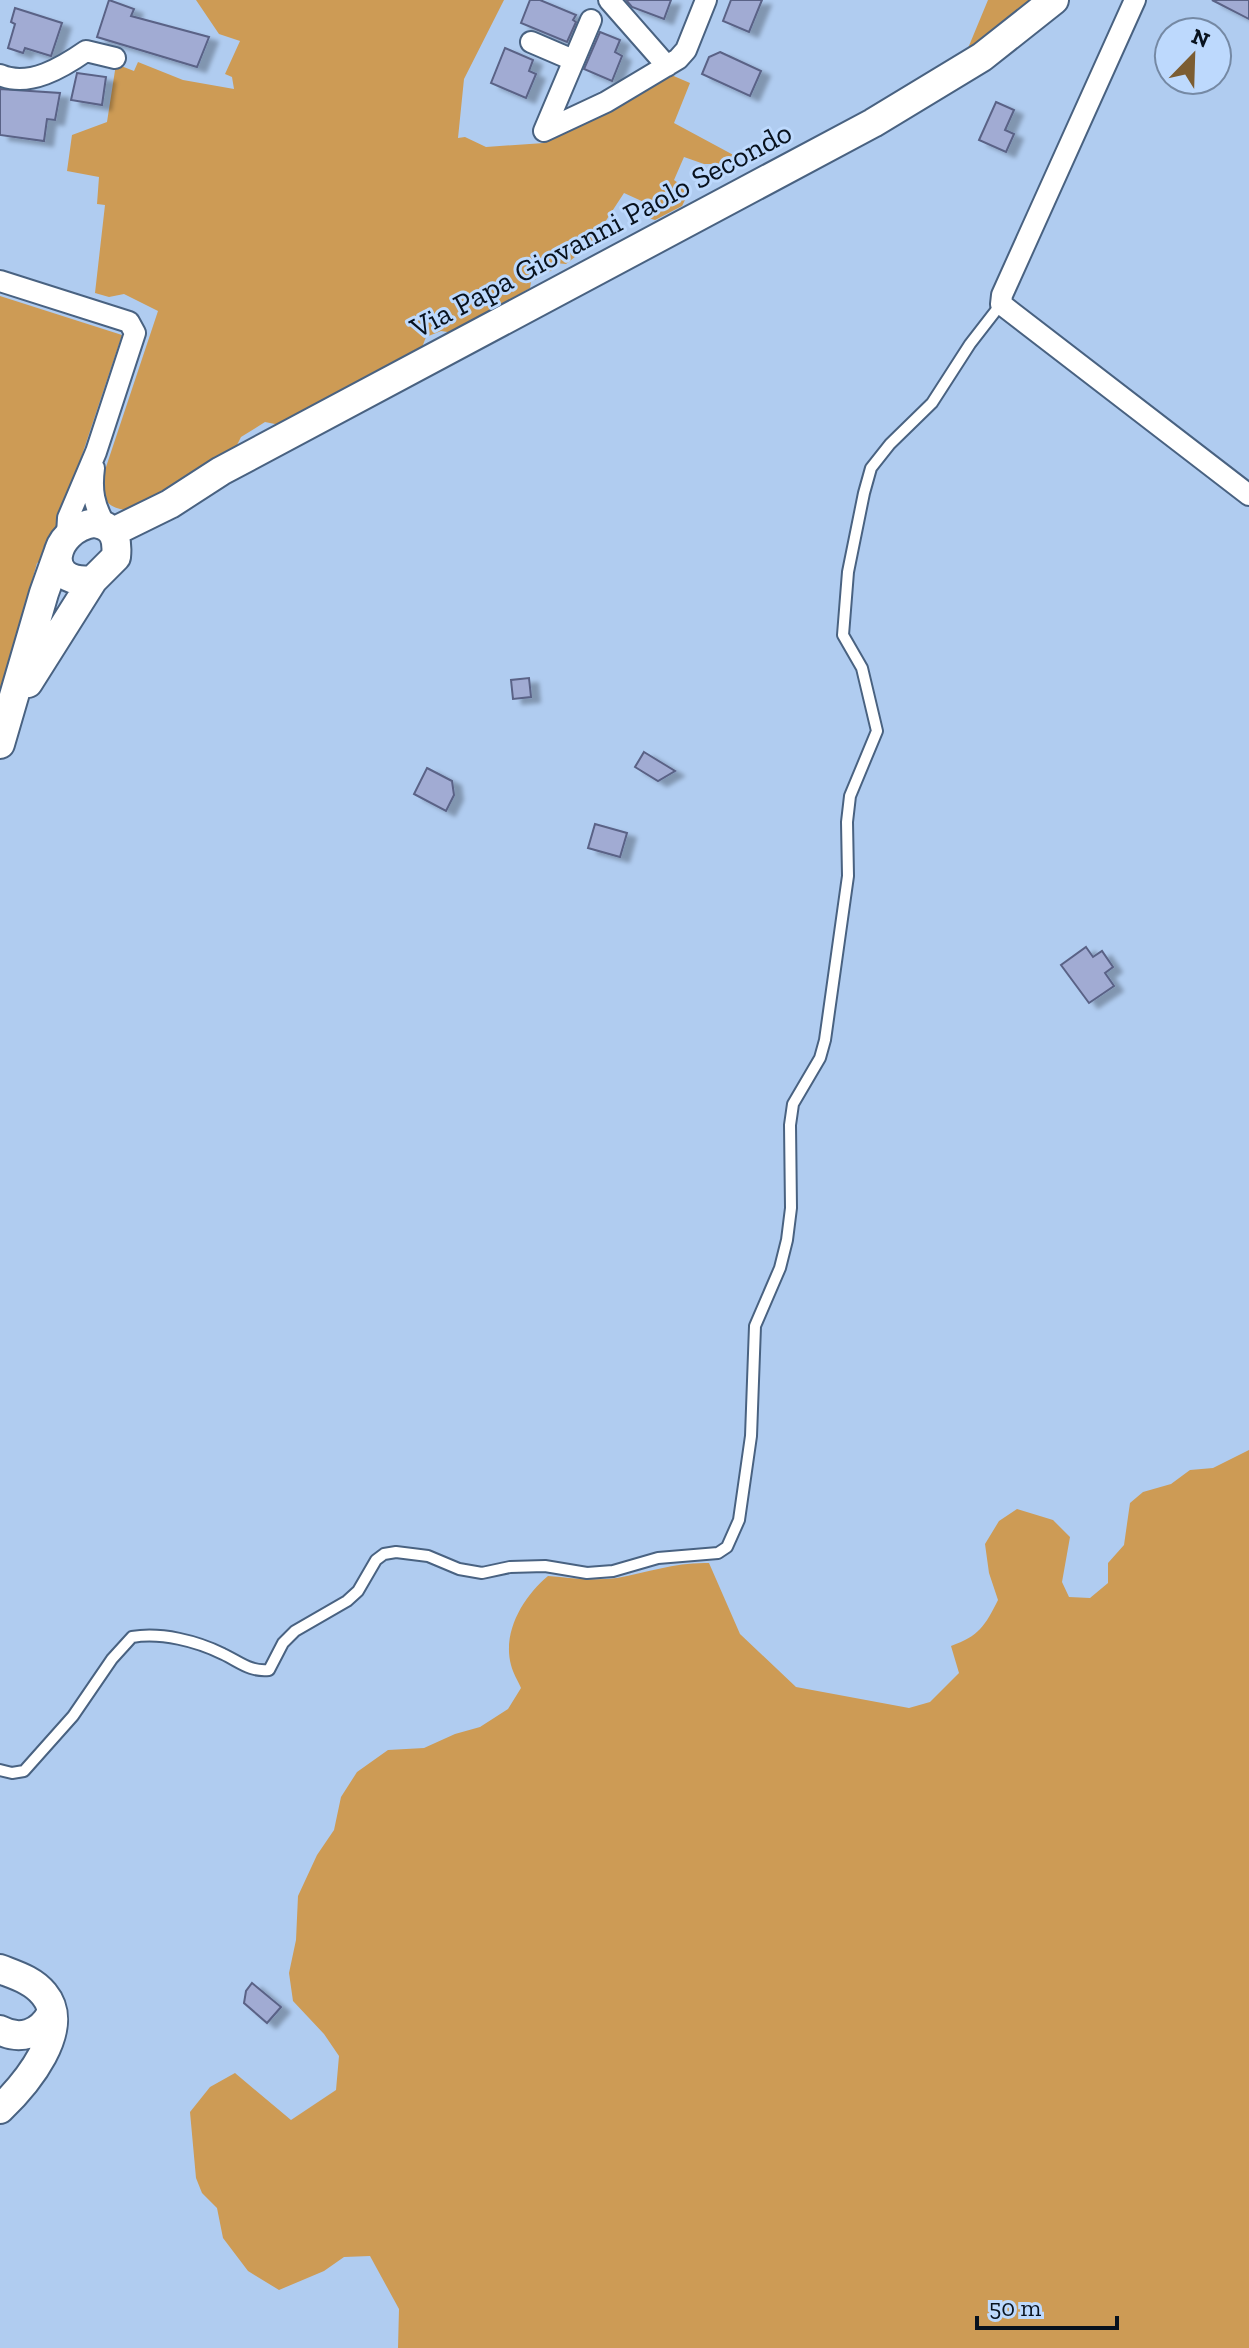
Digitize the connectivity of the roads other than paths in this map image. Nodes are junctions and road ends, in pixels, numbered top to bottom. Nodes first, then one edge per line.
1 (609, 0) edge
2 (706, 0) edge
3 (1054, 0) edge
4 (1131, 4) edge
5 (591, 20) dead end
6 (531, 42) dead end
7 (115, 58) dead end
8 (573, 60) junction
9 (667, 66) junction
10 (0, 75) edge
11 (0, 281) edge
12 (1001, 304) junction
13 (96, 452) junction
14 (1249, 495) edge
15 (111, 538) junction
16 (63, 541) junction
17 (93, 580) junction
18 (0, 745) edge
19 (0, 1770) edge
20 (0, 1969) edge
21 (51, 2014) junction
22 (0, 2030) edge
23 (0, 2109) edge

1 - 9 street
2 - 9 street
3 - 15 main road, Via Papa Giovanni Paolo Secondo
4 - 12 street
5 - 8 street
6 - 8 street
7 - 10 street
8 - 9 street
11 - 13 street
12 - 14 street
12 - 19 lane
13 - 15 street
13 - 16 street
15 - 16 main road
15 - 17 main road
16 - 17 main road
16 - 18 main road
17 - 18 main road
20 - 21 main road
21 - 22 main road
21 - 23 main road

